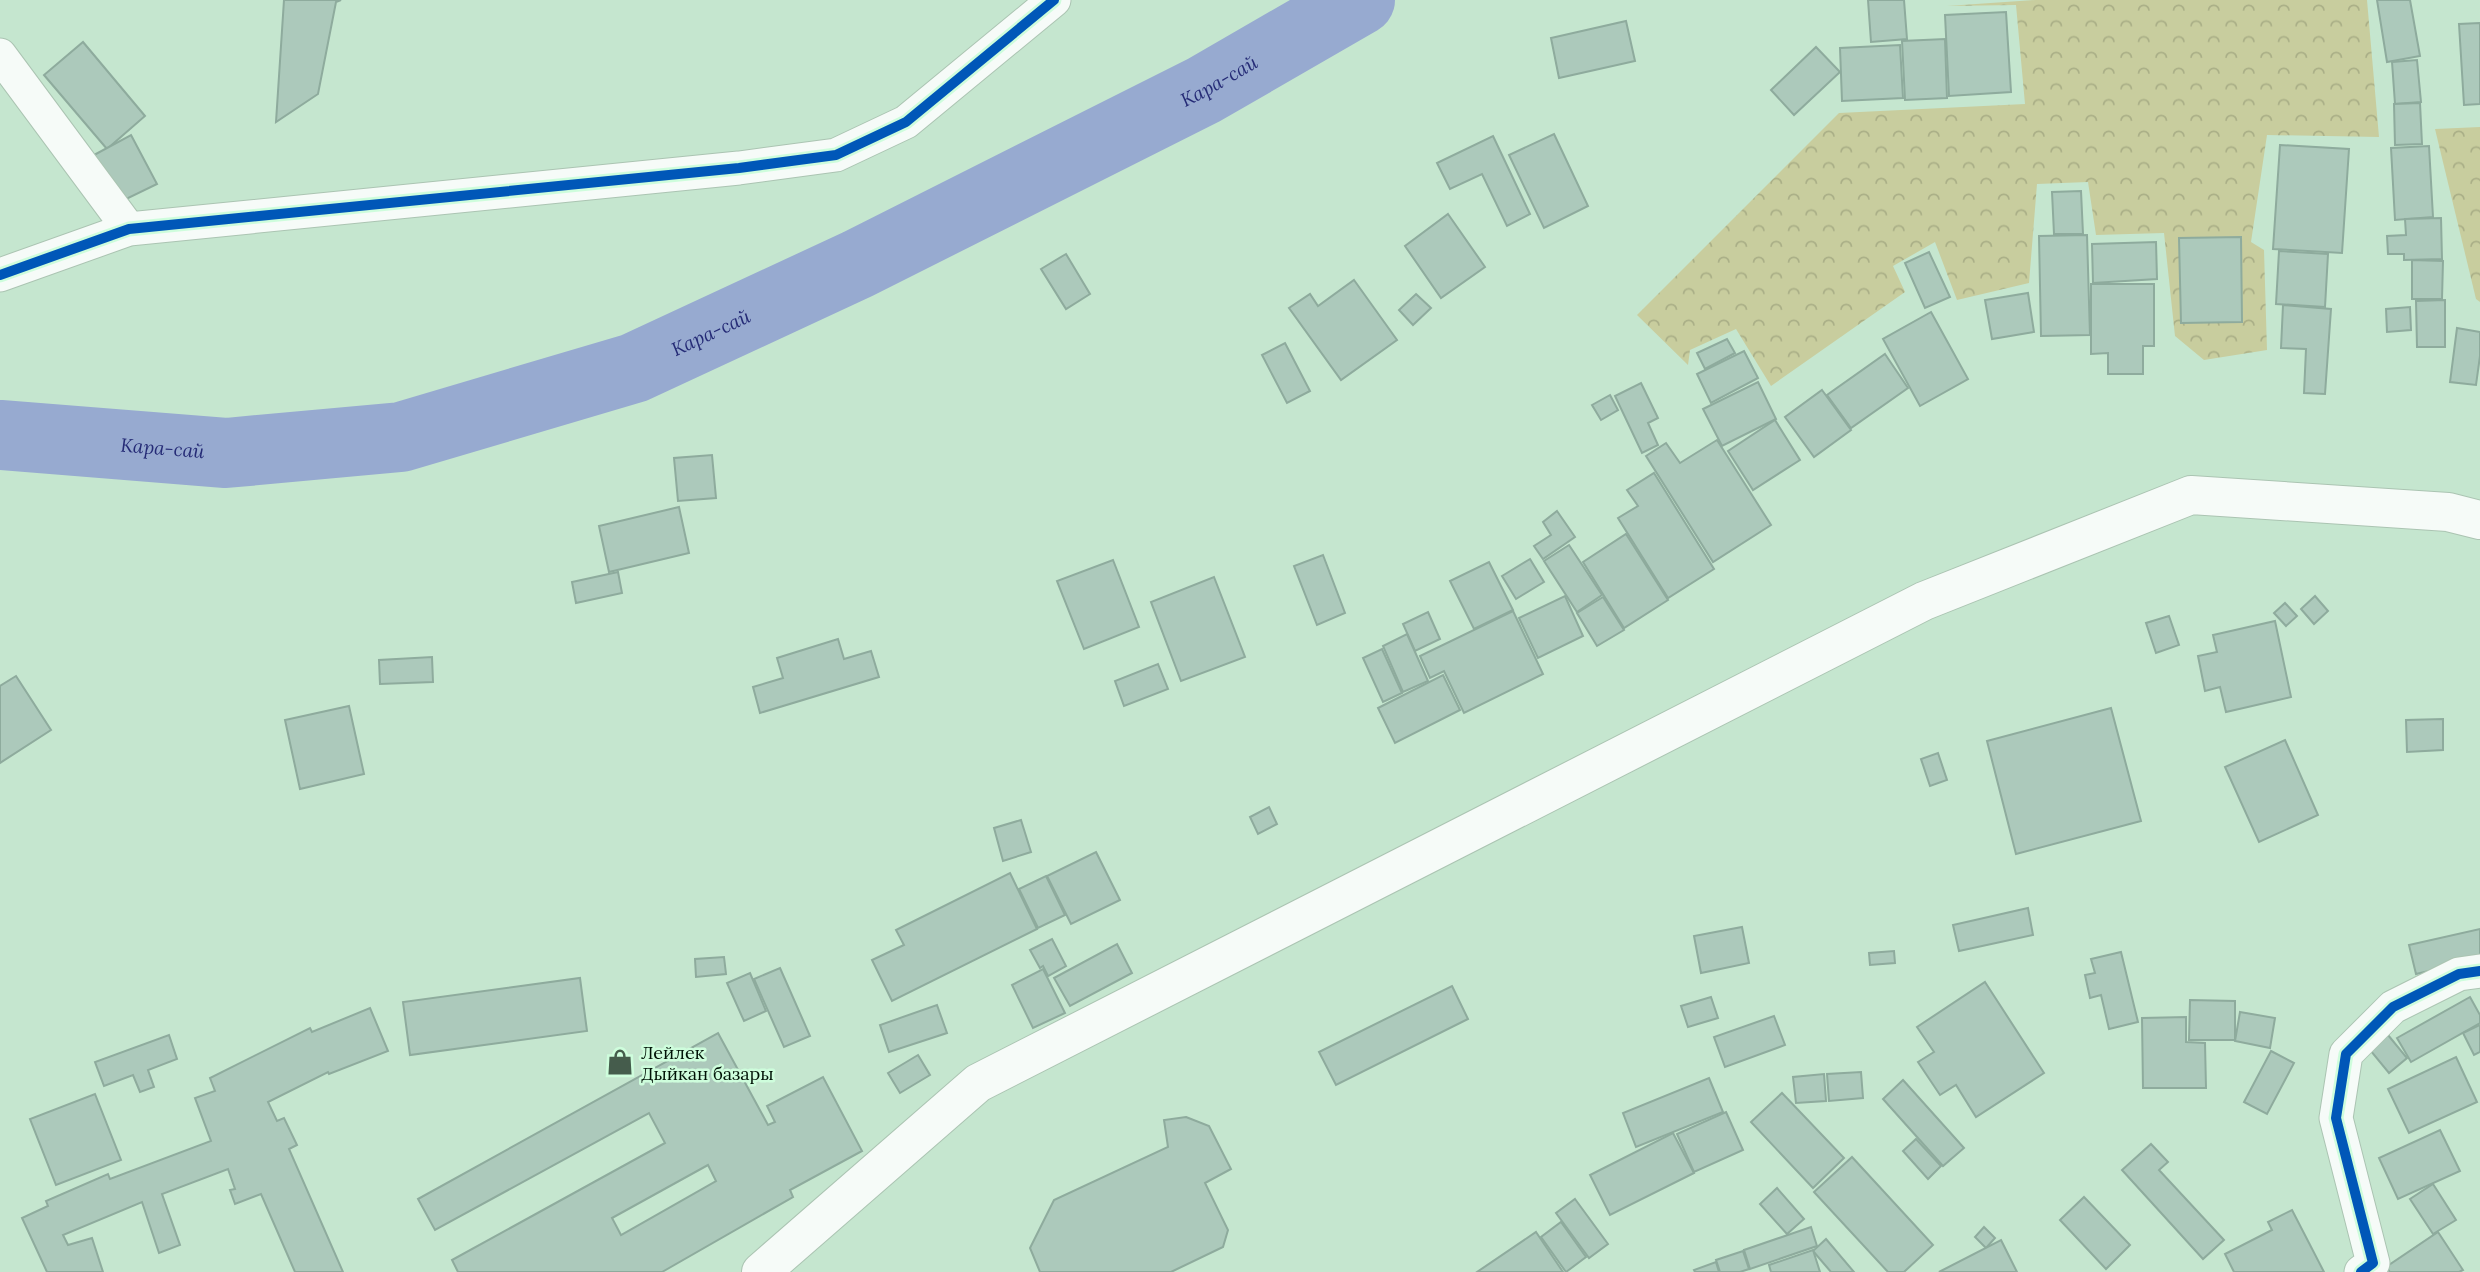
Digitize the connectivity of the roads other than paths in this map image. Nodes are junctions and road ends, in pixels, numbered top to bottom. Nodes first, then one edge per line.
1 (1054, 0) edge
2 (0, 55) edge
3 (129, 229) junction
4 (0, 275) edge
5 (2480, 520) edge
6 (2480, 971) edge
7 (2371, 1269) edge
8 (761, 1272) edge

1 - 3 street
2 - 3 street
3 - 4 street
5 - 8 main road
6 - 7 street

